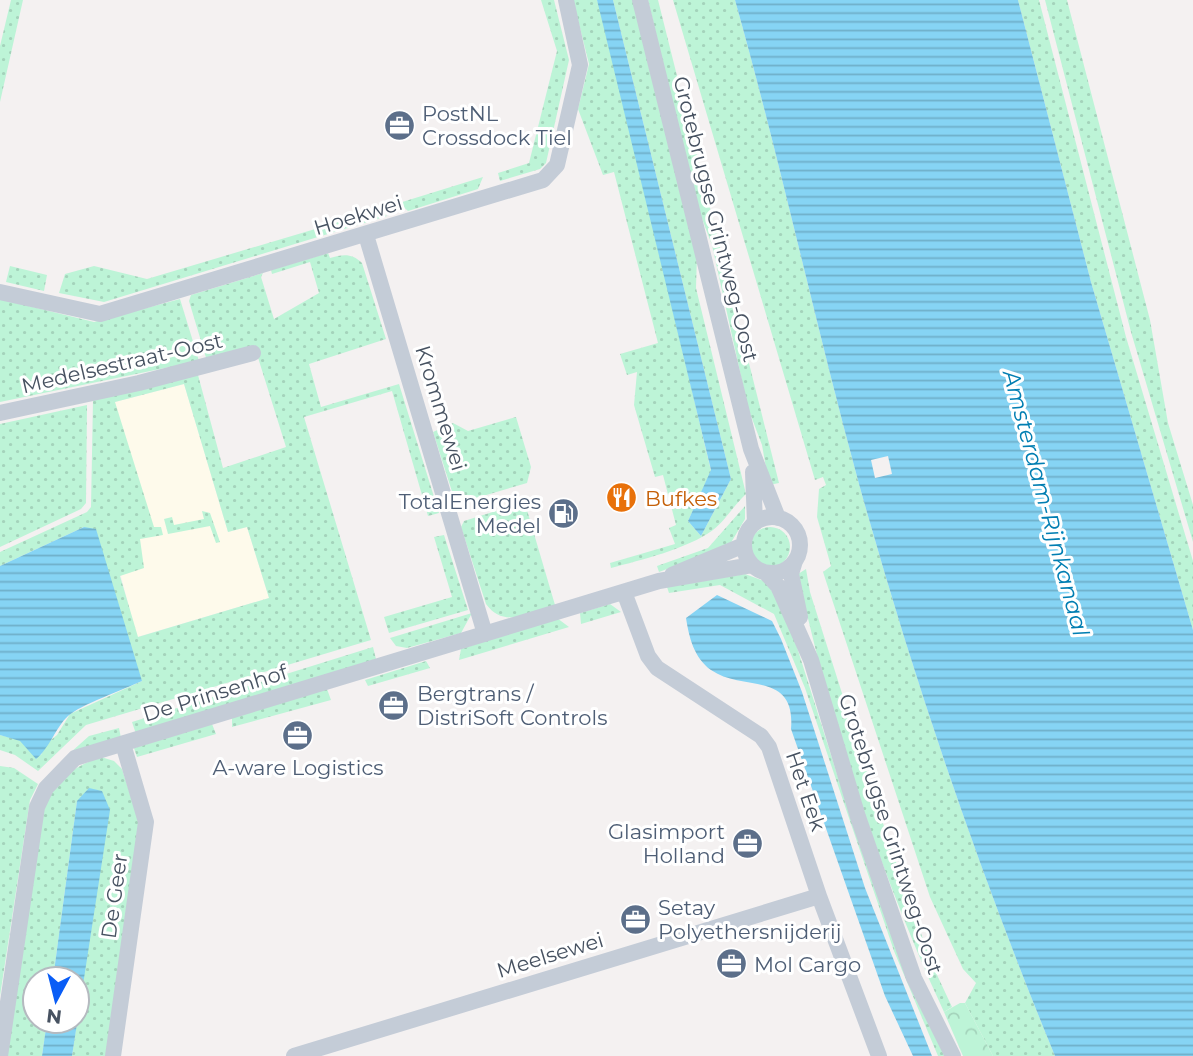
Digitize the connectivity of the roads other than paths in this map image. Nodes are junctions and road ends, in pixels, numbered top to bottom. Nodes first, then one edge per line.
1 (566, 0) edge
2 (640, 0) edge
3 (366, 235) junction
4 (0, 292) edge
5 (253, 353) dead end
6 (0, 413) edge
7 (751, 449) junction
8 (778, 518) junction
9 (755, 523) junction
10 (744, 545) junction
11 (795, 561) junction
12 (759, 569) junction
13 (668, 579) junction
14 (624, 592) junction
15 (485, 634) junction
16 (811, 660) junction
17 (122, 744) junction
18 (819, 896) junction
19 (1, 1056) edge
20 (113, 1056) edge
21 (294, 1056) edge
22 (879, 1056) edge
23 (953, 1056) edge

1 - 3 street, Hoekwei
2 - 7 street, Grotebrugse Grintweg-Oost
3 - 4 street, Hoekwei
3 - 15 street, Krommewei
5 - 6 street, Medelsestraat-Oost
7 - 8 street, Grotebrugse Grintweg-Oost
7 - 9 street, Grotebrugse Grintweg-Oost
8 - 9 street
8 - 11 street
9 - 10 street
10 - 12 street
10 - 13 street, De Prinsenhof
11 - 12 street
11 - 16 street, Grotebrugse Grintweg-Oost
12 - 13 street, De Prinsenhof
12 - 16 street, Grotebrugse Grintweg-Oost
13 - 14 street, De Prinsenhof
14 - 15 street, De Prinsenhof
14 - 18 street, Het Eek
15 - 17 street, De Prinsenhof
16 - 23 street, Grotebrugse Grintweg-Oost
17 - 19 street, De Prinsenhof
17 - 20 street, De Geer
18 - 21 street, Meelsewei
18 - 22 street, Het Eek

